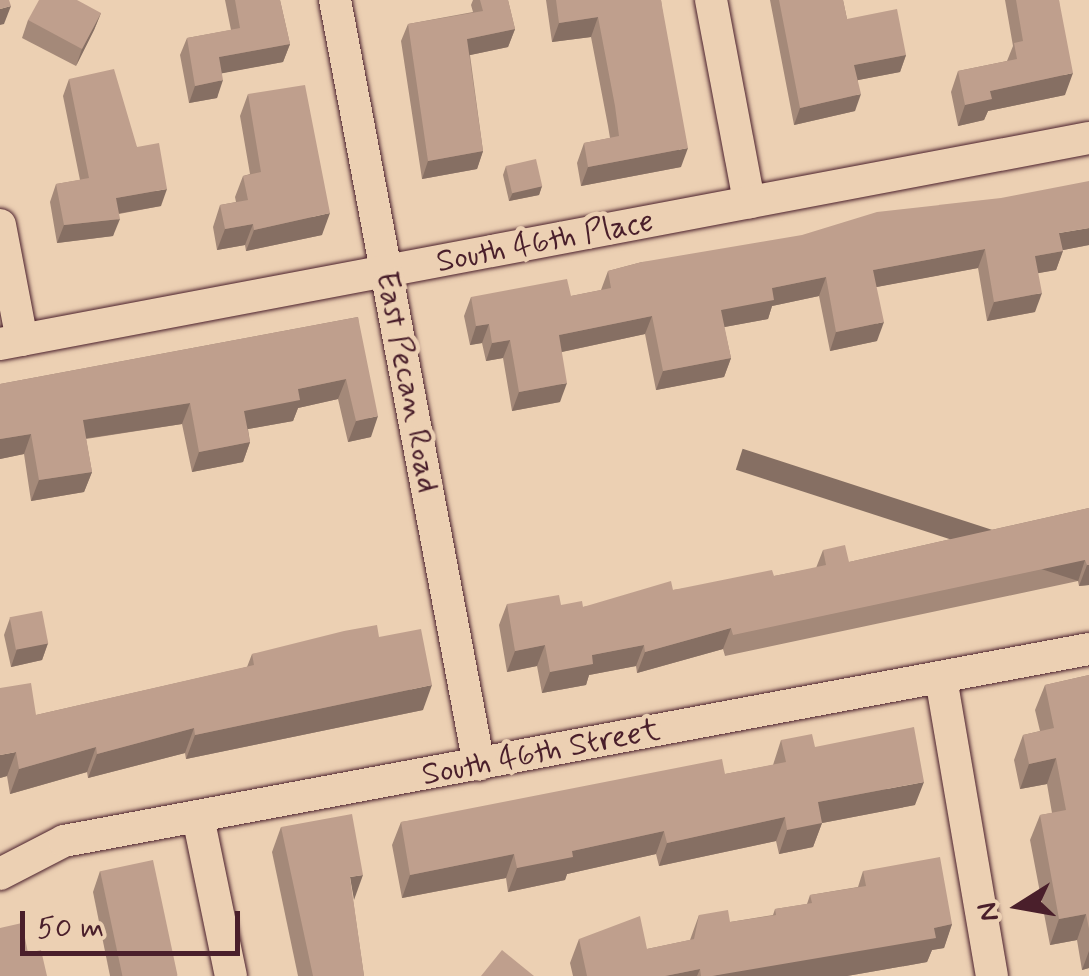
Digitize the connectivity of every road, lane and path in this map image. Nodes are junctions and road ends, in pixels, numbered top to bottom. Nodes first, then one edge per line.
1 (335, 0) edge
2 (711, 0) edge
3 (1089, 138) edge
4 (749, 202) junction
5 (0, 224) edge
6 (386, 272) junction
7 (11, 342) edge
8 (1089, 649) edge
9 (940, 678) junction
10 (479, 764) junction
11 (198, 817) junction
12 (0, 874) edge
13 (230, 976) edge
14 (992, 976) edge

1 - 6 street, East Pecan Road
2 - 4 street
3 - 4 street, South 46th Place
4 - 6 street, South 46th Place
5 - 7 street
6 - 7 street, South 46th Place
6 - 10 street, East Pecan Road
8 - 9 street, South 46th Street
9 - 10 street, South 46th Street
9 - 14 street
10 - 11 street, South 46th Street
11 - 12 street, South 46th Street
11 - 13 street

